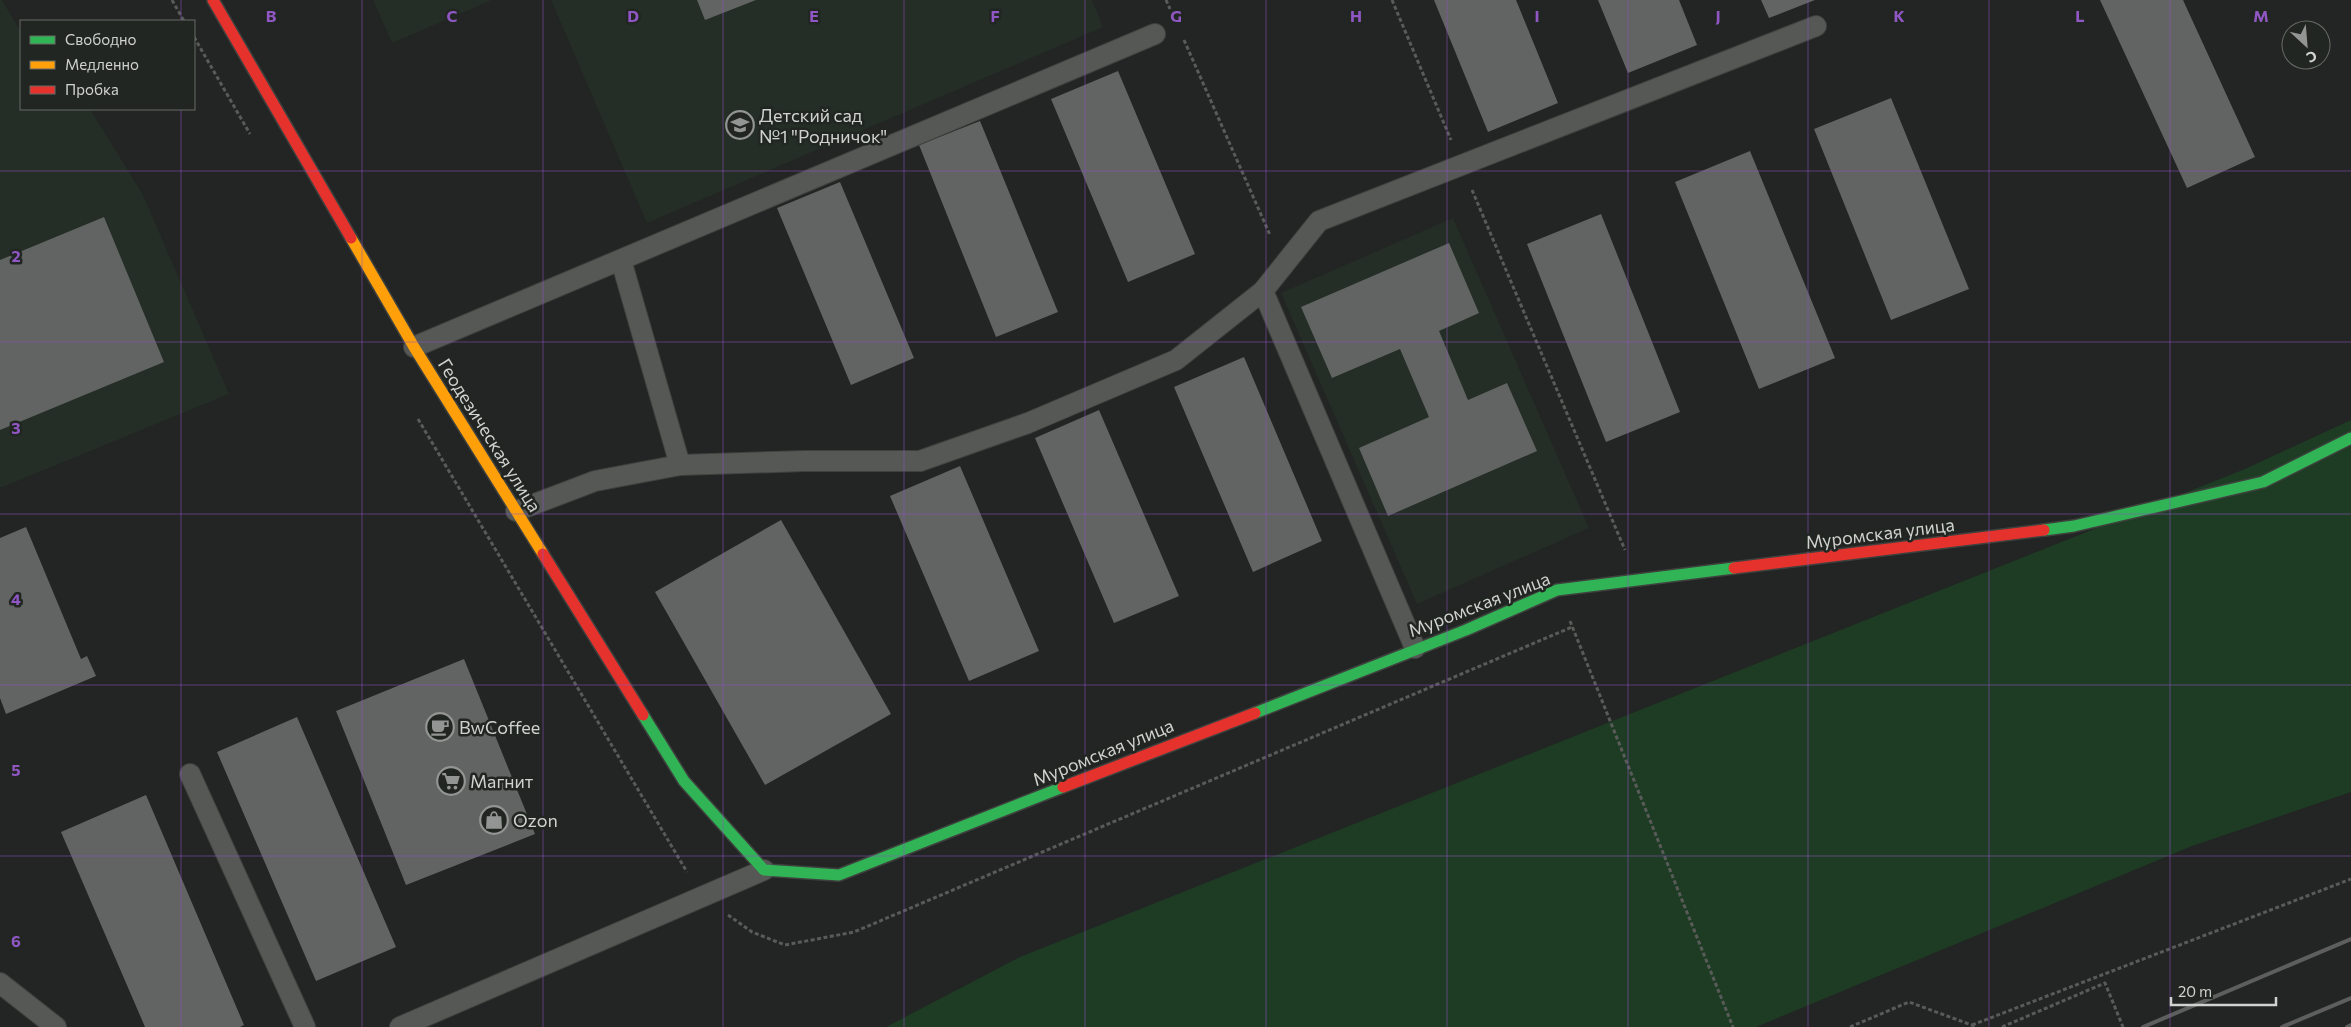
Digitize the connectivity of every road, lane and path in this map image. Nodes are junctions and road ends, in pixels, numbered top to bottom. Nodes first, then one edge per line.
1 (172, 0) edge
2 (213, 0) edge
3 (1166, 0) edge
4 (1392, 0) edge
5 (1174, 18) dead end
6 (183, 20) edge
7 (1816, 26) dead end
8 (1155, 34) dead end
9 (1182, 35) dead end
10 (195, 39) edge
11 (253, 138) dead end
12 (1461, 165) junction
13 (621, 260) junction
14 (1284, 265) junction
15 (1263, 291) junction
16 (414, 347) junction
17 (417, 417) dead end
18 (2351, 438) edge
19 (680, 464) junction
20 (516, 511) junction
21 (1638, 580) junction
22 (1557, 590) junction
23 (1572, 627) junction
24 (1415, 648) junction
25 (190, 774) dead end
26 (764, 870) junction
27 (2351, 879) edge
28 (701, 896) junction
29 (0, 983) edge
30 (1974, 1026) edge
31 (56, 1027) edge
32 (305, 1027) edge
33 (400, 1027) edge
34 (1733, 1027) edge
35 (1850, 1027) edge
36 (2002, 1027) edge
37 (2123, 1027) edge

1 - 6 path
2 - 16 street, Геодезическая улица
3 - 5 path
4 - 12 path
7 - 12 lane
8 - 13 lane
9 - 14 path
10 - 11 path
12 - 14 lane
12 - 21 path
13 - 16 lane
13 - 19 lane
14 - 15 lane
15 - 19 lane
15 - 24 lane
16 - 20 street, Геодезическая улица
17 - 28 path
18 - 21 street, Муромская улица
19 - 20 lane
20 - 26 street, Геодезическая улица
21 - 22 street, Муромская улица
22 - 23 path
22 - 24 street, Муромская улица
23 - 28 path
23 - 34 path
24 - 26 street, Муромская улица
25 - 32 lane
26 - 28 lane
27 - 30 path
28 - 33 lane
29 - 31 lane
30 - 35 path
36 - 37 path

